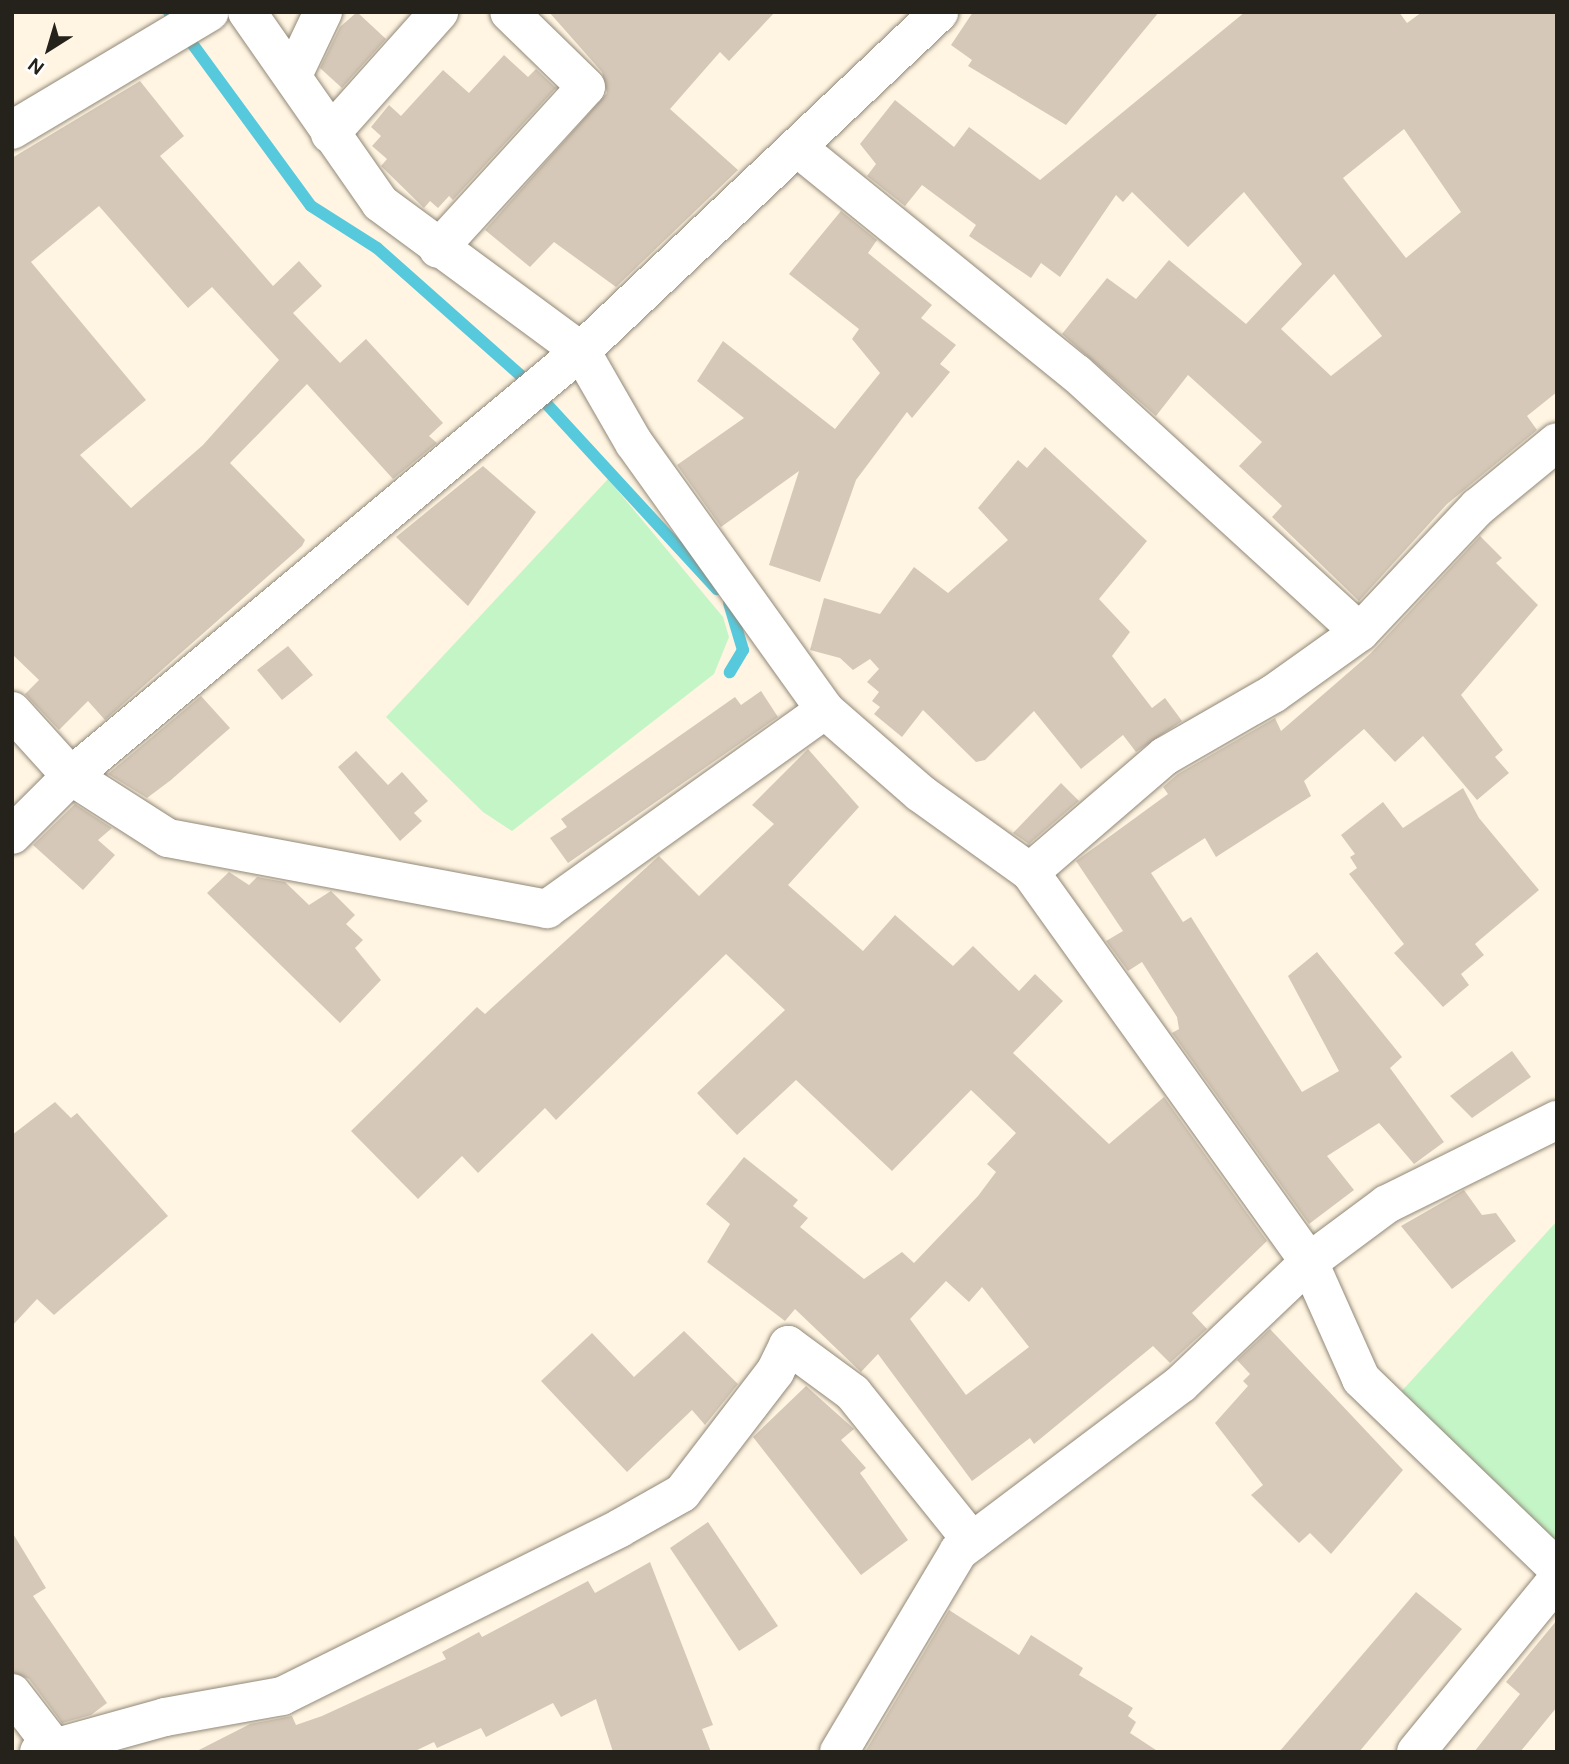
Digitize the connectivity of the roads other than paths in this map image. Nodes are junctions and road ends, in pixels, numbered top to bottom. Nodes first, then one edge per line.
1 (210, 12) edge
2 (247, 12) edge
3 (323, 12) edge
4 (439, 12) edge
5 (509, 12) edge
6 (939, 12) edge
7 (294, 73) junction
8 (12, 130) edge
9 (330, 134) junction
10 (799, 149) junction
11 (438, 249) junction
12 (581, 351) junction
13 (1557, 442) edge
14 (1360, 632) junction
15 (825, 710) junction
16 (12, 711) edge
17 (71, 776) junction
18 (12, 835) edge
19 (1030, 872) junction
20 (1557, 1120) edge
21 (1309, 1262) junction
22 (972, 1541) junction
23 (1557, 1568) edge
24 (1557, 1580) edge
25 (12, 1693) edge
26 (45, 1749) edge
27 (839, 1752) edge
28 (1416, 1752) edge

1 - 8 street
2 - 7 street
3 - 7 street
4 - 9 street
5 - 11 street
6 - 10 street
7 - 9 street
9 - 11 street
10 - 12 street
10 - 14 street
11 - 12 street
12 - 15 street
12 - 17 street
13 - 14 street
14 - 19 street
15 - 17 street
15 - 19 street
16 - 17 street
17 - 18 street
19 - 21 street
20 - 21 street
21 - 22 street
21 - 23 street
22 - 26 street
22 - 27 street
24 - 28 street
25 - 26 street

